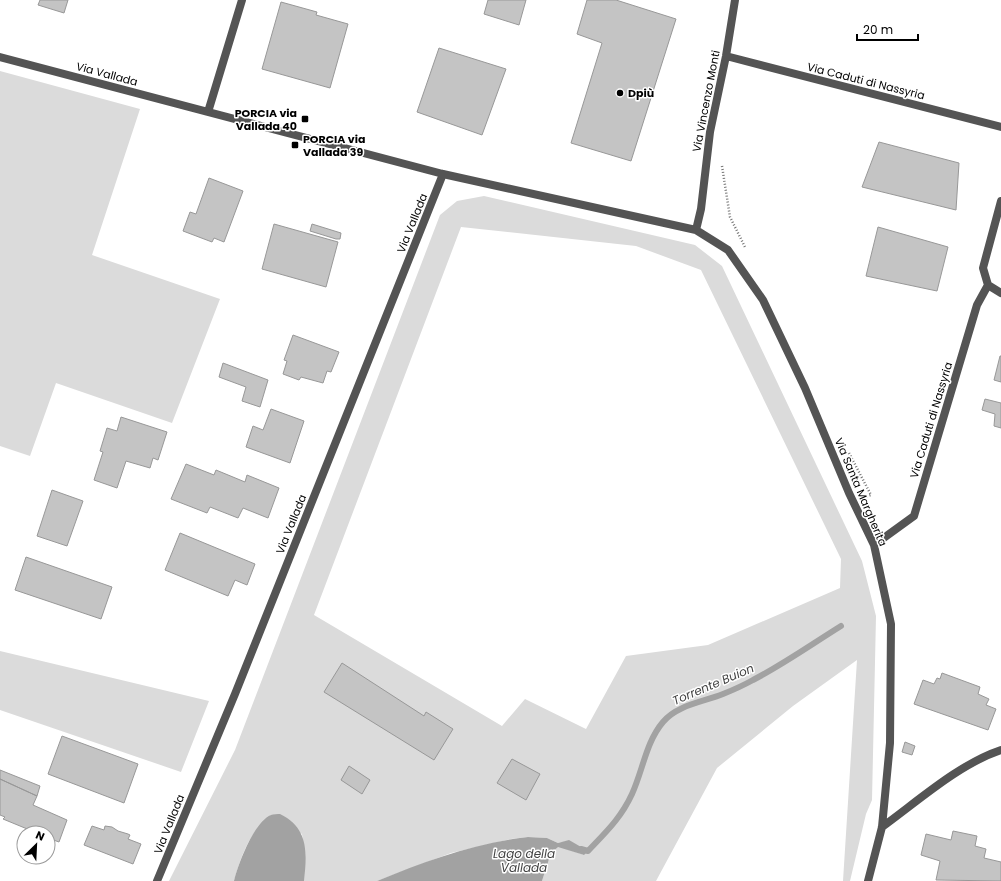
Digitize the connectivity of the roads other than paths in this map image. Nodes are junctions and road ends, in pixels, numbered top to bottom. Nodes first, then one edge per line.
1 (242, 0) edge
2 (735, 0) edge
3 (726, 56) junction
4 (0, 57) edge
5 (208, 112) junction
6 (1001, 127) edge
7 (443, 174) junction
8 (1001, 201) edge
9 (696, 230) junction
10 (988, 285) junction
11 (1001, 293) edge
12 (874, 545) junction
13 (1001, 750) edge
14 (882, 827) junction
15 (157, 881) edge
16 (868, 881) edge

1 - 5 street
2 - 3 street, Via Vincenzo Monti
3 - 6 street, Via Caduti di Nassyria
3 - 9 street, Via Vincenzo Monti
4 - 5 street, Via Vallada
5 - 7 street, Via Vallada
7 - 9 street, Via Vallada
7 - 15 street, Via Vallada
8 - 10 street
9 - 12 street, Via Santa Margherita
10 - 11 street
10 - 12 street, Via Caduti di Nassyria
12 - 14 street, Via Santa Margherita
13 - 14 street
14 - 16 street, Via Santa Margherita

